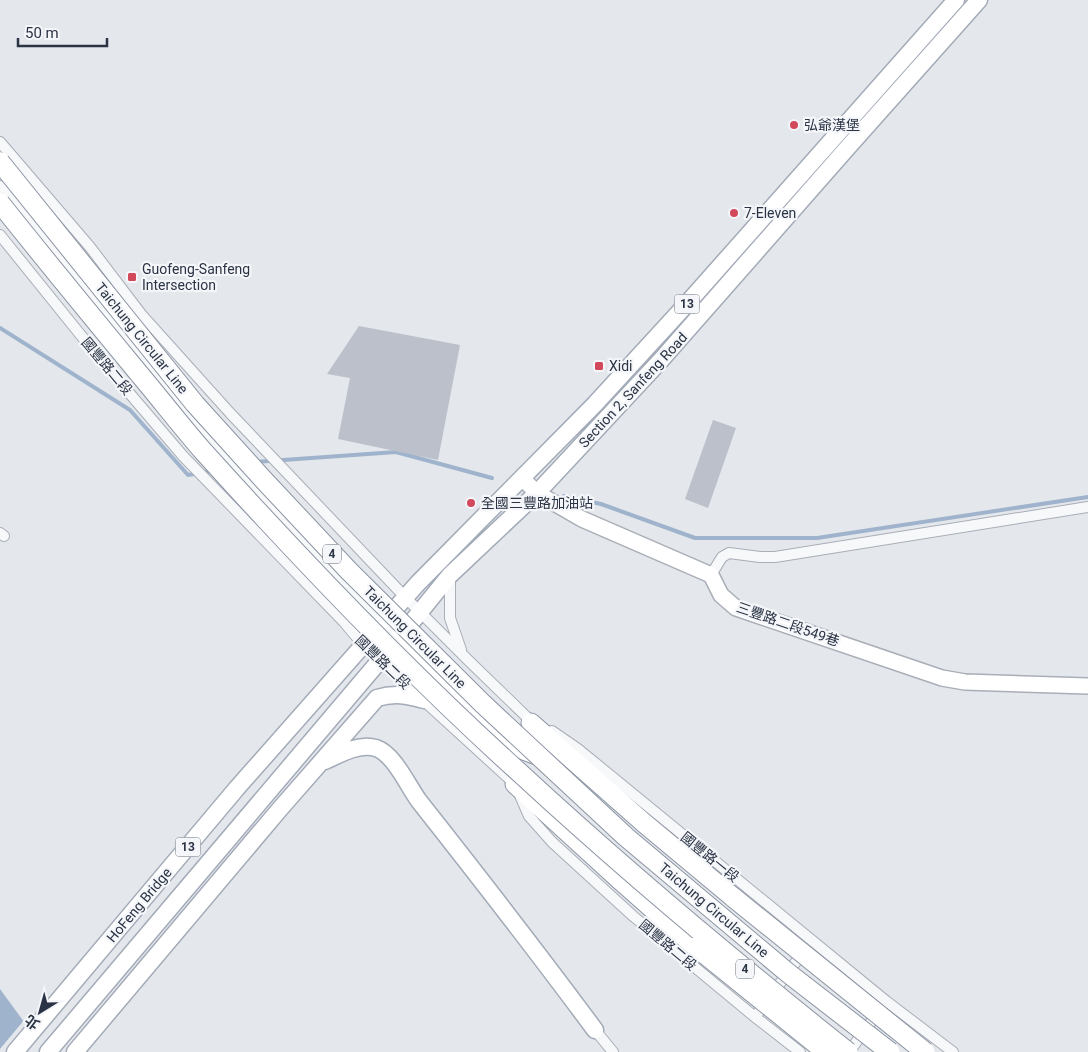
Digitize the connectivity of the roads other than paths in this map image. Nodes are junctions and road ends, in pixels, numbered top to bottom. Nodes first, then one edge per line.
1 (956, 0) edge
2 (979, 0) edge
3 (0, 142) edge
4 (0, 162) edge
5 (0, 186) edge
6 (0, 203) edge
7 (0, 235) edge
8 (217, 398) junction
9 (193, 420) junction
10 (522, 478) junction
11 (537, 492) junction
12 (1088, 507) edge
13 (450, 575) junction
14 (711, 575) junction
15 (406, 598) junction
16 (420, 612) junction
17 (383, 624) junction
18 (398, 640) junction
19 (364, 646) junction
20 (379, 660) junction
21 (468, 661) junction
22 (1088, 686) edge
23 (424, 700) junction
24 (531, 723) junction
25 (321, 762) junction
26 (580, 767) junction
27 (515, 784) junction
28 (812, 940) junction
29 (886, 1002) junction
30 (754, 1017) junction
31 (595, 1030) joint
32 (14, 1052) edge
33 (48, 1052) edge
34 (75, 1052) edge
35 (613, 1052) edge
36 (800, 1052) edge
37 (826, 1052) edge
38 (848, 1052) edge
39 (890, 1052) edge
40 (925, 1052) edge
41 (953, 1052) edge

1 - 10 main road, Section 2, Sanfeng Road / 13
2 - 11 main road, Section 2, Sanfeng Road / 13
3 - 8 street
4 - 39 highway, Taichung Circular Line / 4, bridge
5 - 9 street
6 - 38 highway, Taichung Circular Line / 4, bridge
7 - 19 street, 國豐路二段
8 - 9 street
8 - 15 street
9 - 17 street
10 - 11 street
10 - 15 main road, Section 2, Sanfeng Road / 13
11 - 13 main road, Section 2, Sanfeng Road / 13
11 - 14 street
12 - 14 street
13 - 16 main road, Section 2, Sanfeng Road / 13
13 - 21 street
14 - 22 street, 三豐路二段549巷
15 - 16 street
15 - 17 main road, Section 2, Sanfeng Road / 13
16 - 18 main road, Section 2, Sanfeng Road / 13
16 - 21 street
17 - 18 street
17 - 19 main road, Section 2, Sanfeng Road / 13
18 - 20 main road, Section 2, Sanfeng Road / 13
18 - 26 highway
19 - 20 street, 國豐路二段
19 - 32 main road, HoFeng Bridge / 13
20 - 23 street, 國豐路二段
20 - 33 main road, HoFeng Bridge / 13
21 - 24 street, 國豐路一段
23 - 25 main road
23 - 27 street, 國豐路二段
24 - 26 highway
24 - 28 street, 國豐路一段
25 - 31 main road
25 - 34 main road
26 - 40 highway, bridge
27 - 30 street, 國豐路二段
27 - 37 highway, bridge
28 - 29 street, 國豐路一段
28 - 30 street
29 - 38 street
29 - 41 street, 國豐路一段
30 - 36 street, 國豐路二段
31 - 35 street

